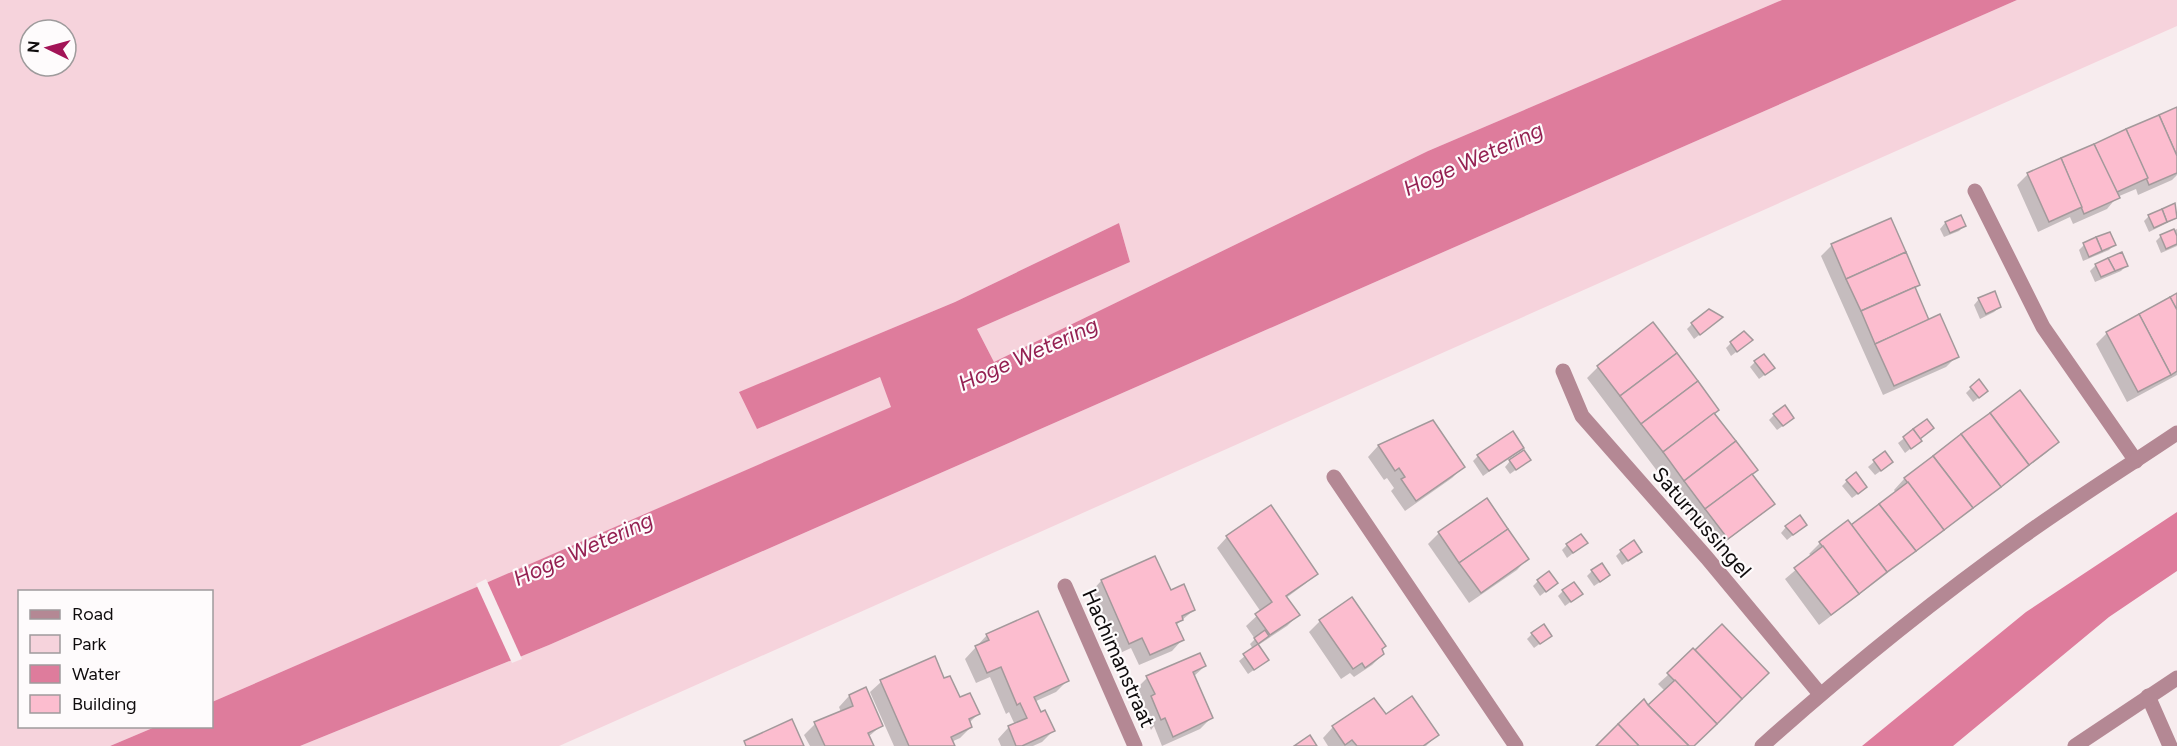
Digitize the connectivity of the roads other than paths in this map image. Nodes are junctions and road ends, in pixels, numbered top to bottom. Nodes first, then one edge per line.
1 (1975, 191) dead end
2 (1563, 371) dead end
3 (2177, 433) edge
4 (2136, 461) junction
5 (1334, 477) dead end
6 (1065, 586) dead end
7 (2177, 678) edge
8 (1820, 694) junction
9 (2148, 696) junction
10 (1135, 746) edge
11 (1516, 746) edge
12 (1762, 746) edge
13 (2075, 746) edge
14 (2170, 746) edge

1 - 4 street
2 - 8 street, Saturnussingel
3 - 4 street
4 - 8 street
5 - 11 street
6 - 10 street, Hachimanstraat
7 - 9 street
8 - 12 street
9 - 13 street
9 - 14 street

